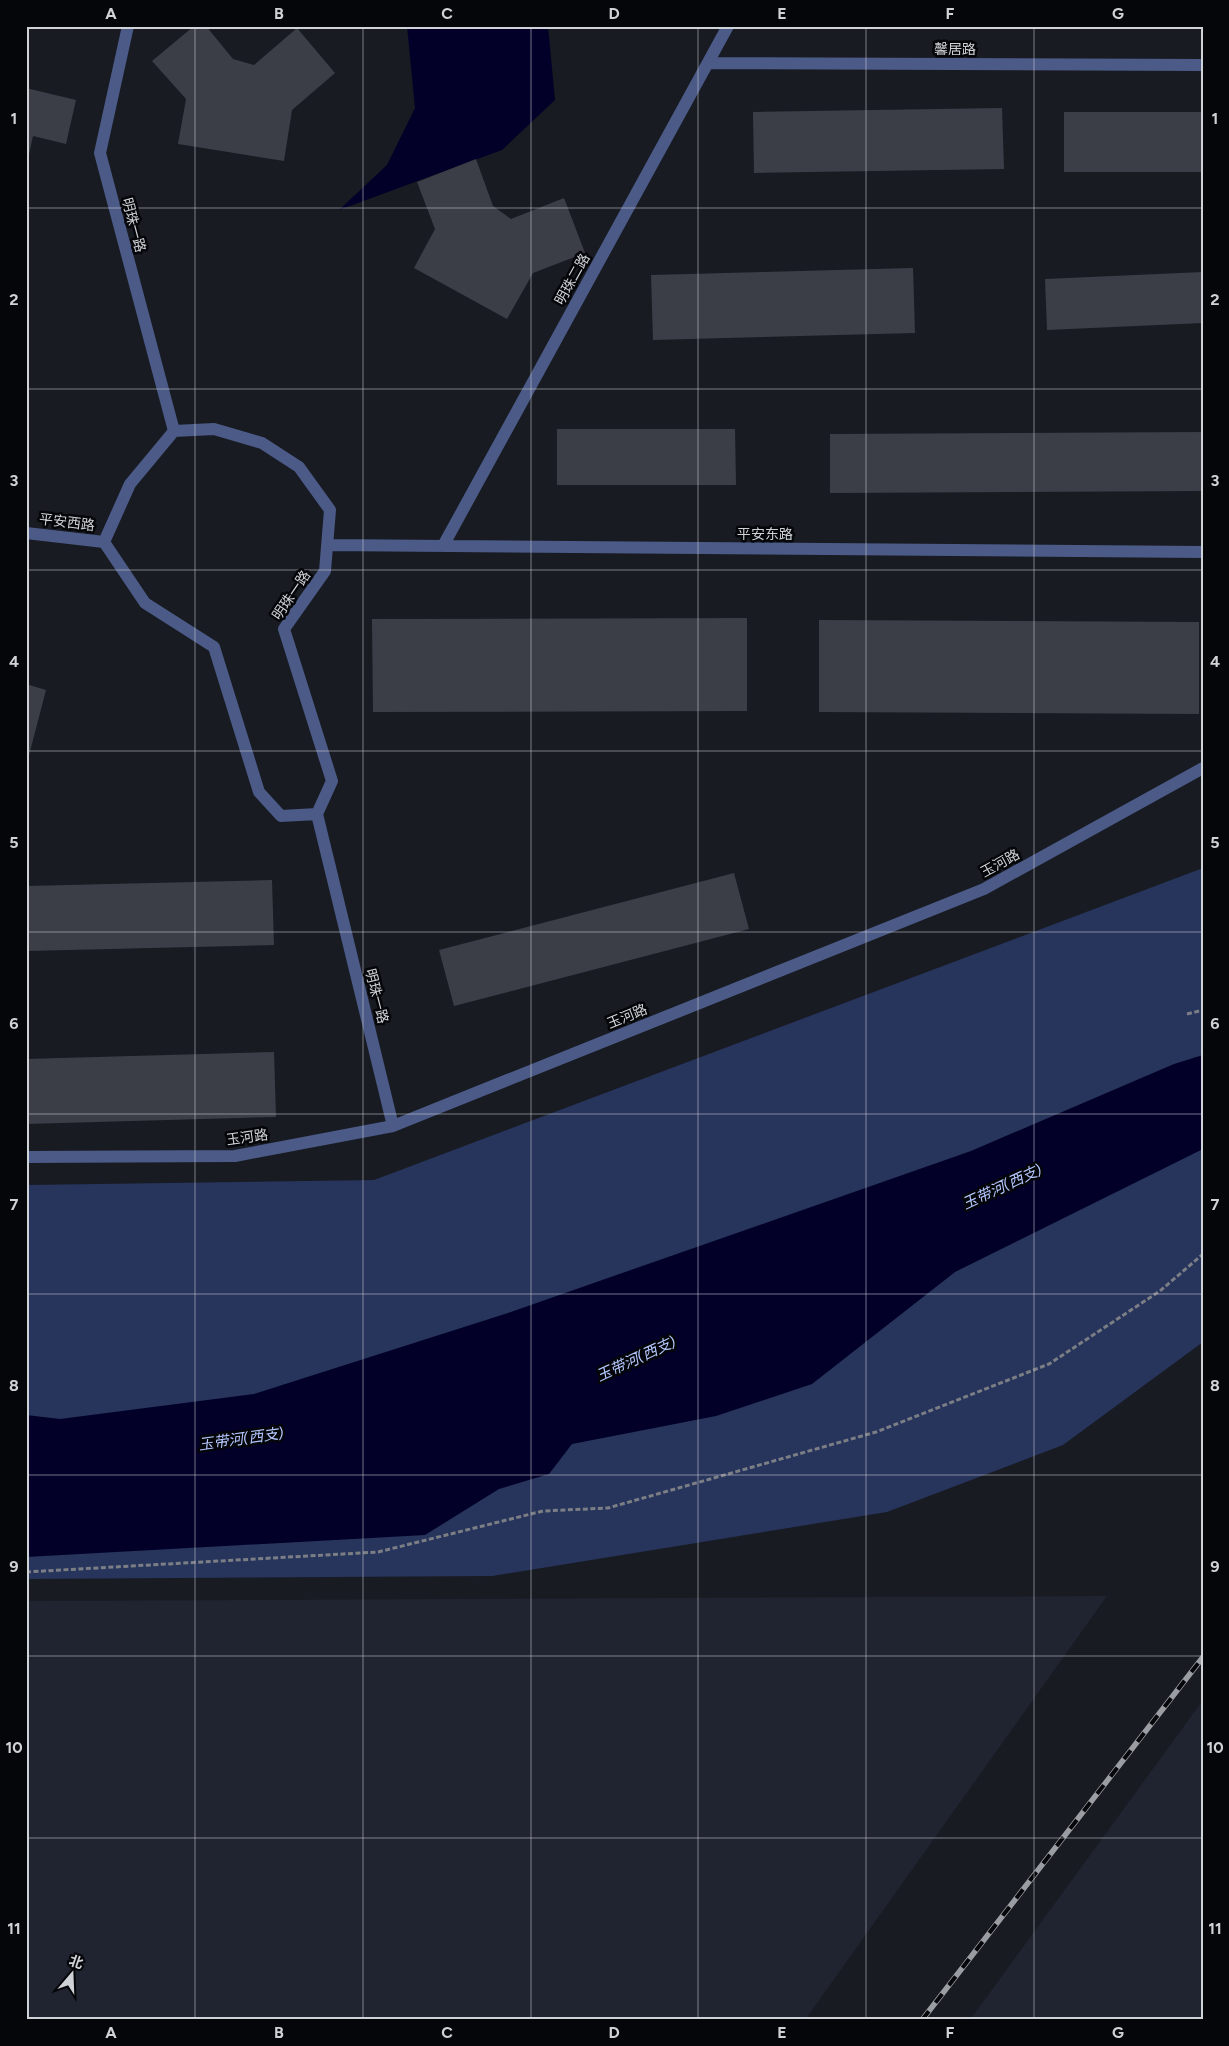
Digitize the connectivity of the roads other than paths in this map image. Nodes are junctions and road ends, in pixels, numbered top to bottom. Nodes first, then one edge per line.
1 (128, 26) edge
2 (728, 26) edge
3 (708, 63) junction
4 (1203, 65) edge
5 (174, 431) junction
6 (26, 533) edge
7 (104, 542) junction
8 (327, 545) junction
9 (443, 546) junction
10 (1203, 552) edge
11 (1203, 768) edge
12 (317, 814) junction
13 (393, 1126) junction
14 (26, 1157) edge

1 - 5 street, 明珠一路
2 - 3 street, 明珠二路
3 - 4 street, 馨居路
3 - 9 street, 明珠二路
5 - 7 street
5 - 8 street, 明珠一路
6 - 7 street, 平安西路
7 - 12 street
8 - 9 street, 平安东路
8 - 12 street, 明珠一路
9 - 10 street, 平安东路
11 - 13 street, 玉河路
12 - 13 street, 明珠一路
13 - 14 street, 玉河路

